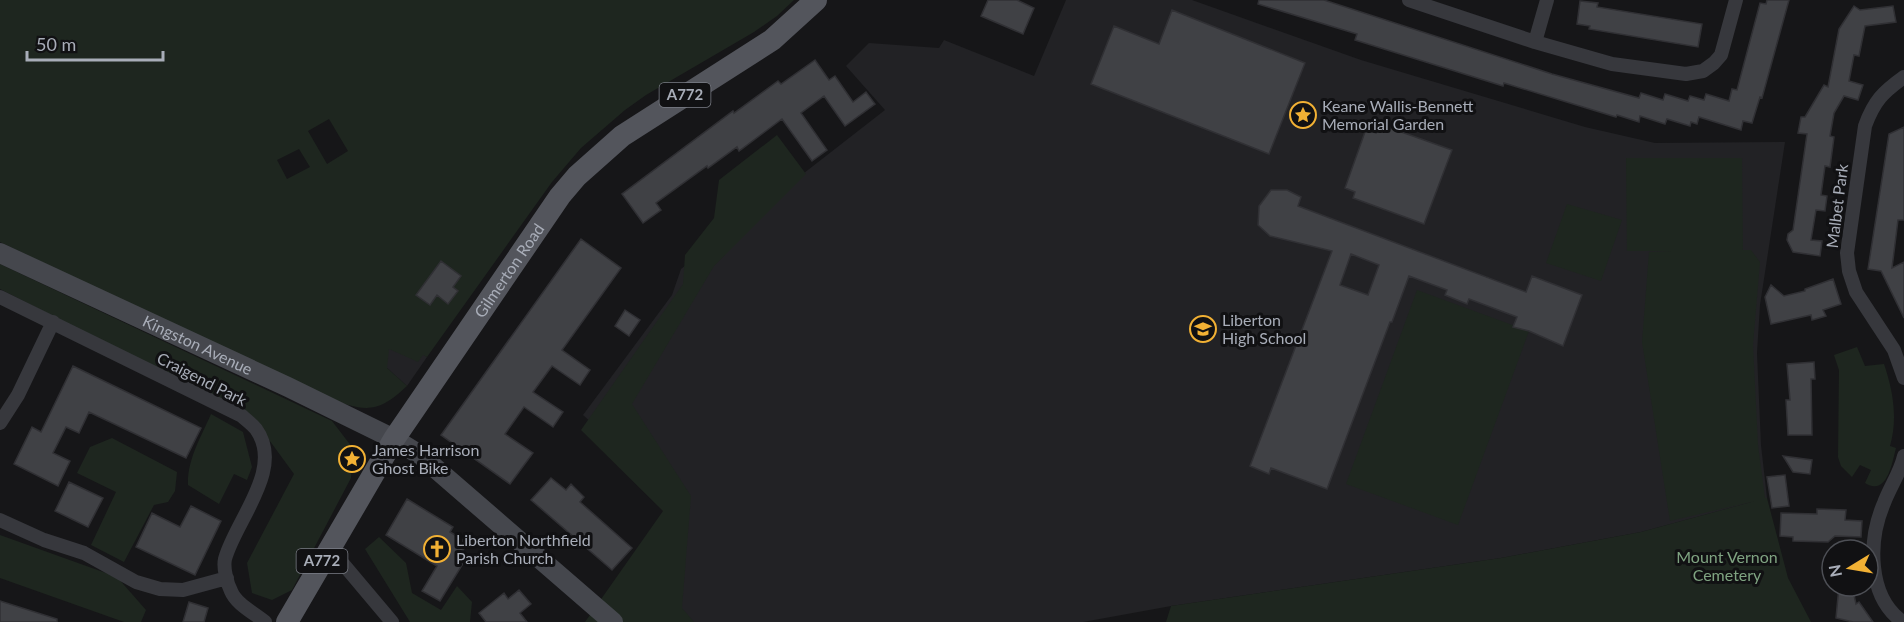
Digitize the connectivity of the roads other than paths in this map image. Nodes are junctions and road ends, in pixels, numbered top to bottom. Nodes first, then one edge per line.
1 (816, 0) edge
2 (1408, 0) edge
3 (1547, 0) edge
4 (1736, 0) edge
5 (1535, 42) junction
6 (1904, 76) edge
7 (0, 253) edge
8 (0, 297) edge
9 (53, 322) junction
10 (1904, 378) edge
11 (0, 423) edge
12 (394, 439) junction
13 (1904, 456) edge
14 (0, 520) edge
15 (328, 552) junction
16 (227, 578) junction
17 (265, 622) edge
18 (287, 622) edge
19 (392, 622) edge
20 (613, 622) edge
21 (1903, 622) edge

1 - 12 main road, Gilmerton Road / A772
2 - 5 street
3 - 5 street
4 - 5 street
6 - 10 street, Malbet Park
7 - 12 street, Kingston Avenue
8 - 9 street, Craigend Park
9 - 11 street
9 - 16 street, Craigend Park
12 - 15 main road, Gilmerton Road / A772
12 - 20 street, Kingston Avenue
13 - 21 street
14 - 16 street
15 - 18 main road, Gilmerton Road / A772
15 - 19 street
16 - 17 street

